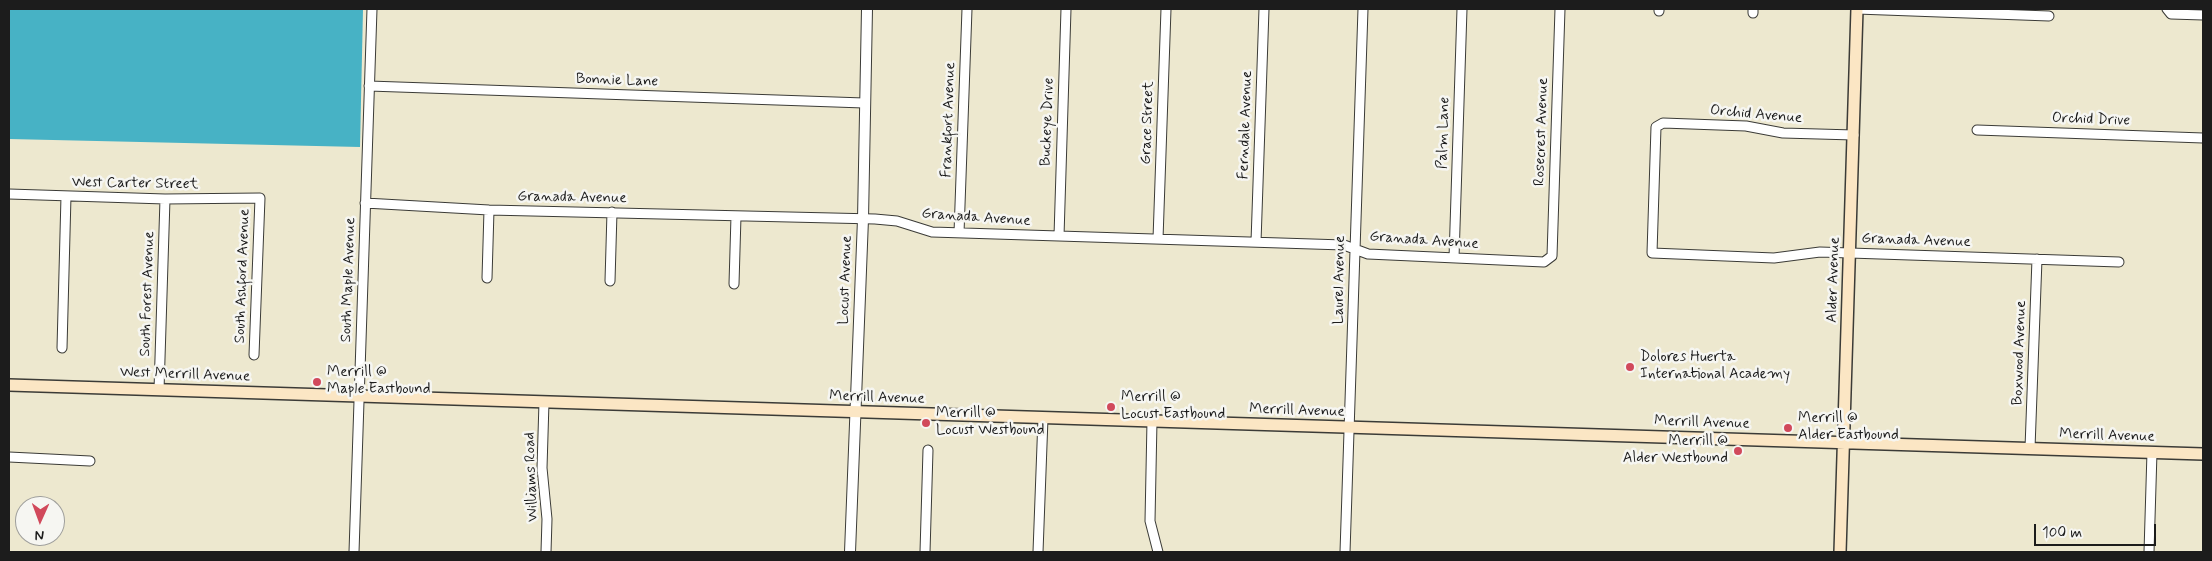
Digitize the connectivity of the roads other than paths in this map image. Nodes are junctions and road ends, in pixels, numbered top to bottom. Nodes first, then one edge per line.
1 (372, 9) edge
2 (867, 9) edge
3 (967, 9) edge
4 (1066, 9) edge
5 (1166, 9) edge
6 (1264, 9) edge
7 (1364, 9) edge
8 (1462, 9) edge
9 (1560, 9) edge
10 (1857, 9) edge
11 (2167, 9) edge
12 (2203, 15) edge
13 (2049, 16) dead end
14 (370, 86) junction
15 (864, 102) junction
16 (1977, 130) dead end
17 (1854, 135) junction
18 (2203, 138) edge
19 (9, 194) edge
20 (66, 196) junction
21 (260, 198) joint
22 (165, 199) junction
23 (365, 203) junction
24 (489, 210) junction
25 (612, 212) junction
26 (736, 216) junction
27 (863, 219) junction
28 (959, 233) junction
29 (1059, 236) junction
30 (1158, 239) junction
31 (1256, 242) junction
32 (1354, 248) junction
33 (1652, 253) joint
34 (1850, 253) junction
35 (1552, 256) joint
36 (1454, 258) junction
37 (2038, 259) junction
38 (2119, 262) dead end
39 (487, 278) dead end
40 (610, 280) dead end
41 (734, 284) dead end
42 (62, 348) dead end
43 (254, 354) dead end
44 (9, 385) edge
45 (159, 390) junction
46 (360, 395) junction
47 (544, 402) junction
48 (856, 412) junction
49 (1043, 418) junction
50 (1152, 421) junction
51 (1350, 428) junction
52 (1844, 442) junction
53 (2030, 448) junction
54 (928, 450) dead end
55 (2152, 452) junction
56 (2203, 454) edge
57 (9, 457) edge
58 (90, 461) dead end
59 (354, 552) edge
60 (546, 552) edge
61 (850, 552) edge
62 (925, 552) edge
63 (1038, 552) edge
64 (1158, 552) edge
65 (1345, 552) edge
66 (1840, 552) edge
67 (2149, 552) edge

1 - 14 street, South Maple Avenue
2 - 15 street, Locust Avenue
3 - 28 street, Frankfort Avenue
4 - 29 street, Buckeye Drive
5 - 30 street, Grace Street
6 - 31 street, Ferndale Avenue
7 - 32 street, Laurel Avenue
8 - 36 street, Palm Lane
9 - 35 street, Rosecrest Avenue
10 - 13 street
10 - 17 main road, Alder Avenue
11 - 12 street
14 - 15 street, Bonnie Lane
14 - 23 street, South Maple Avenue
15 - 27 street, Locust Avenue
16 - 18 street, Orchid Drive
17 - 33 street, Orchid Avenue
17 - 34 main road, Alder Avenue
19 - 20 street, West Carter Street
20 - 22 street, West Carter Street
20 - 42 street
21 - 22 street, West Carter Street
21 - 43 street, South Ashford Avenue
22 - 45 street, South Forest Avenue
23 - 24 street, Granada Avenue
23 - 46 street, South Maple Avenue
24 - 25 street, Granada Avenue
24 - 39 street
25 - 26 street, Granada Avenue
25 - 40 street
26 - 27 street, Granada Avenue
26 - 41 street
27 - 28 street, Granada Avenue
27 - 48 street, Locust Avenue
28 - 29 street, Granada Avenue
29 - 30 street, Granada Avenue
30 - 31 street, Granada Avenue
31 - 32 street, Granada Avenue
32 - 36 street, Granada Avenue
32 - 51 street, Laurel Avenue
33 - 34 street, Granada Avenue
34 - 37 street, Granada Avenue
34 - 52 main road, Alder Avenue
35 - 36 street, Granada Avenue
37 - 38 street, Granada Avenue
37 - 53 street, Boxwood Avenue
44 - 45 main road, West Merrill Avenue
45 - 46 main road, West Merrill Avenue
46 - 47 main road, Merrill Avenue
46 - 59 street, South Maple Avenue
47 - 48 main road, Merrill Avenue
47 - 60 street, Williams Road
48 - 49 main road, Merrill Avenue
48 - 61 street, Locust Avenue
49 - 50 main road, Merrill Avenue
49 - 63 street
50 - 51 main road, Merrill Avenue
50 - 64 street
51 - 52 main road, Merrill Avenue
51 - 65 street, Laurel Avenue
52 - 53 main road, Merrill Avenue
52 - 66 main road, Alder Avenue
53 - 55 main road, Merrill Avenue
54 - 62 street
55 - 56 main road, Merrill Avenue
55 - 67 street
57 - 58 street

